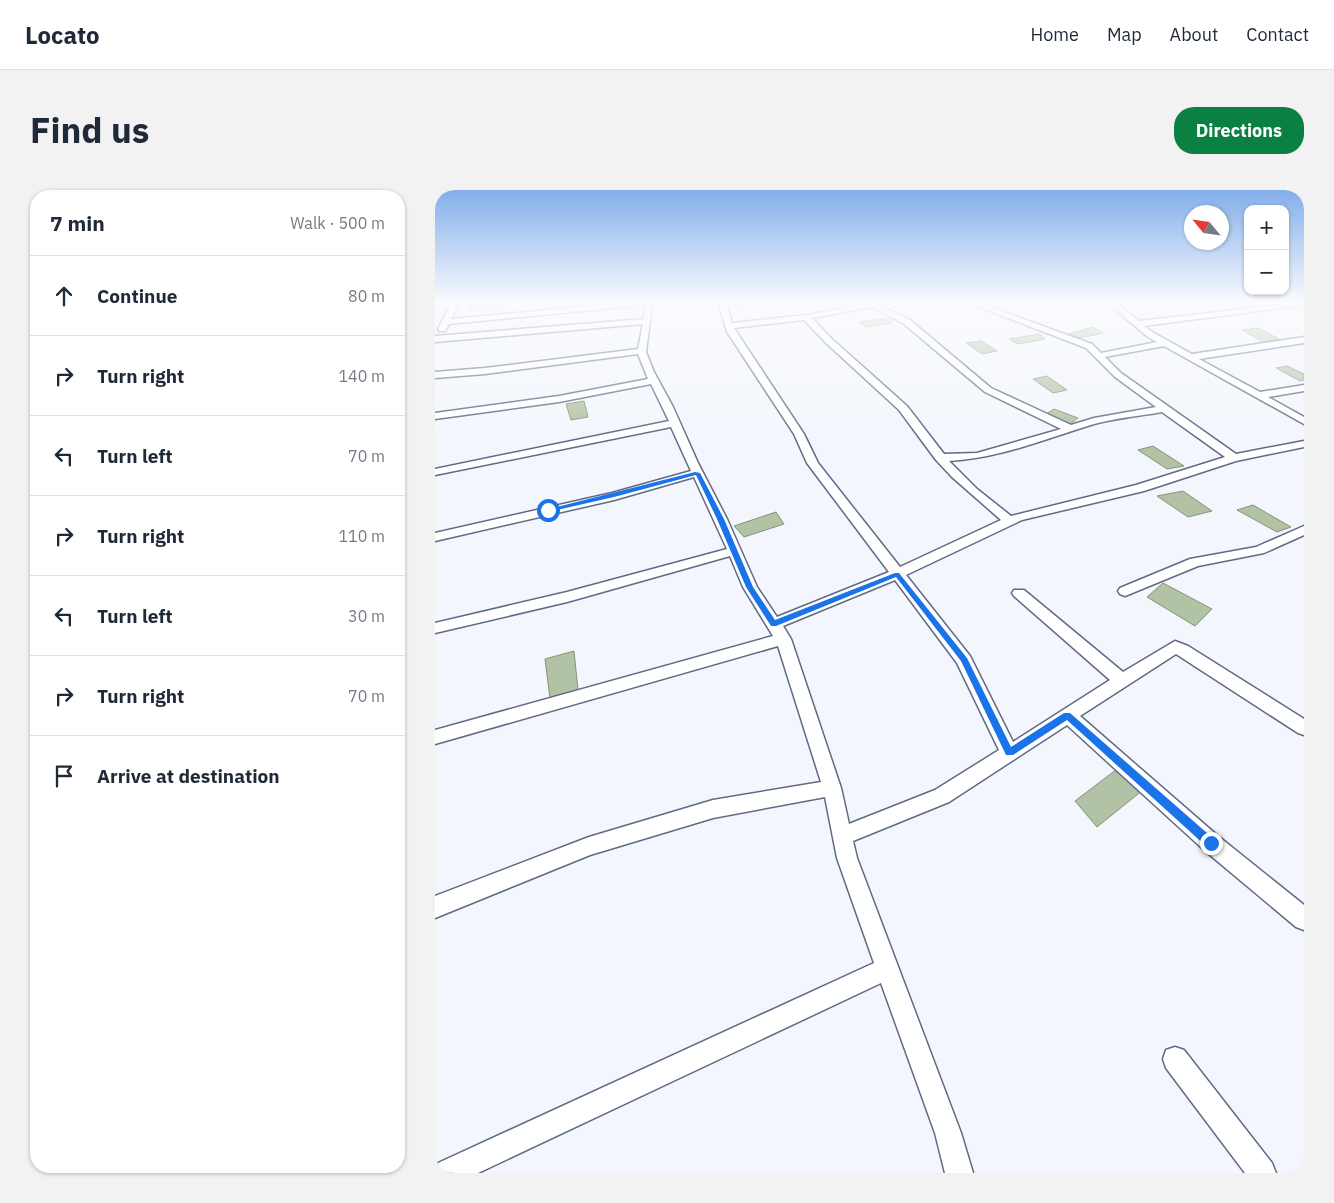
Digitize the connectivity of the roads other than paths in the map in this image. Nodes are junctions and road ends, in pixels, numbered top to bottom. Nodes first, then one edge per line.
1 (643, 348) edge
2 (741, 348) edge
3 (836, 348) edge
4 (938, 348) edge
5 (1091, 348) edge
6 (1141, 348) edge
7 (1175, 348) edge
8 (1252, 348) edge
9 (642, 351) junction
10 (1099, 356) junction
11 (1191, 357) junction
12 (435, 375) edge
13 (653, 381) junction
14 (1304, 388) edge
15 (1260, 395) junction
16 (1164, 409) junction
17 (435, 416) edge
18 (1304, 421) edge
19 (675, 423) junction
20 (1070, 429) junction
21 (1304, 444) edge
22 (940, 458) junction
23 (1234, 458) junction
24 (435, 472) edge
25 (697, 473) junction
26 (1010, 521) junction
27 (1304, 530) edge
28 (435, 537) edge
29 (734, 551) junction
30 (897, 574) junction
31 (1125, 591) dead end
32 (1019, 593) dead end
33 (435, 628) edge
34 (778, 632) junction
35 (1122, 681) junction
36 (1067, 716) junction
37 (1304, 728) edge
38 (435, 737) edge
39 (1009, 752) junction
40 (832, 788) junction
41 (842, 836) junction
42 (435, 907) edge
43 (1304, 918) edge
44 (887, 968) junction
45 (1175, 1059) dead end
46 (448, 1173) edge
47 (959, 1173) edge
48 (1262, 1173) edge

1 - 9 street
2 - 30 street
3 - 22 street
4 - 20 street
5 - 10 street
6 - 10 street
7 - 11 street
8 - 11 street
9 - 12 street
9 - 13 street
10 - 16 street
11 - 15 street
13 - 17 street
13 - 19 street
14 - 15 street
15 - 18 street
16 - 20 street
16 - 23 street
19 - 24 street
19 - 25 street
20 - 22 street
21 - 23 street
22 - 26 street
23 - 26 street
25 - 28 street
25 - 29 street
26 - 30 street
27 - 31 street
29 - 33 street
29 - 34 street
30 - 34 street
30 - 39 street
32 - 35 street
34 - 38 street
34 - 40 street
35 - 36 street
35 - 37 street
36 - 39 street
36 - 43 street
39 - 41 street
40 - 41 street
40 - 42 street
41 - 44 street
44 - 46 street
44 - 47 street
45 - 48 street

